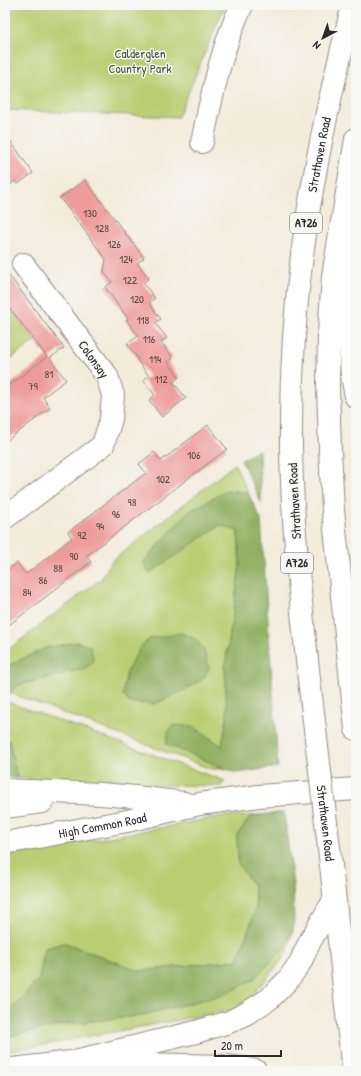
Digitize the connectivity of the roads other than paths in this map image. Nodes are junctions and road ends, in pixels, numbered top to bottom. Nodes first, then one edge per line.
1 (242, 5) edge
2 (353, 5) edge
3 (356, 140) edge
4 (202, 142) dead end
5 (356, 240) edge
6 (23, 264) dead end
7 (356, 397) edge
8 (5, 518) edge
9 (355, 715) edge
10 (356, 788) edge
11 (5, 790) edge
12 (100, 794) junction
13 (199, 804) junction
14 (5, 807) edge
15 (5, 843) edge
16 (334, 900) junction
17 (71, 1062) junction
18 (5, 1070) edge
19 (256, 1071) edge
20 (353, 1071) edge

1 - 4 main road
2 - 16 main road, Strathaven Road / A726, bridge
3 - 9 main road, A726
5 - 7 main road
6 - 8 main road, Colonsay
10 - 13 main road, High Common Road
11 - 12 main road, High Common Road
12 - 13 main road, High Common Road
12 - 14 main road, High Common Road
13 - 15 main road, High Common Road
16 - 17 main road
16 - 20 main road, Strathaven Road / A726
17 - 18 main road
17 - 19 main road

